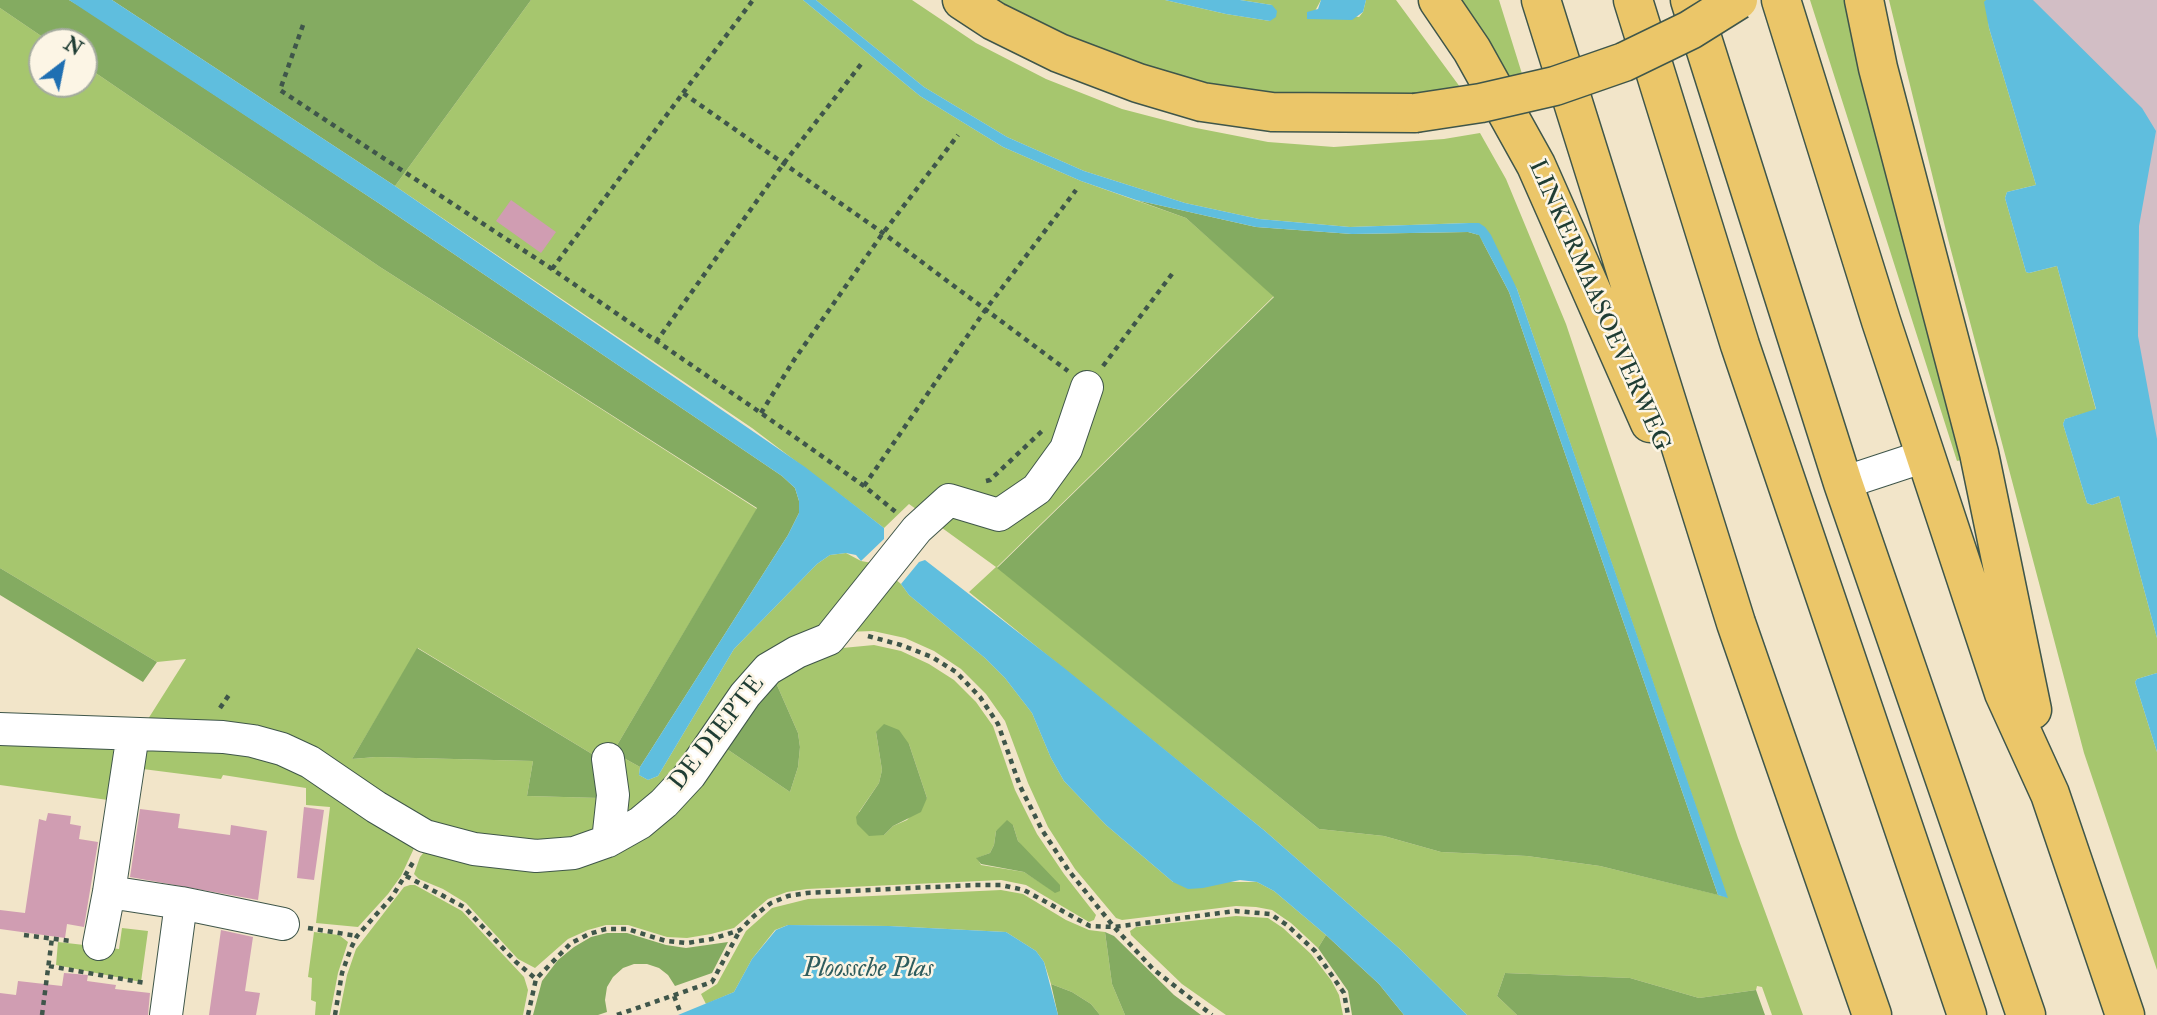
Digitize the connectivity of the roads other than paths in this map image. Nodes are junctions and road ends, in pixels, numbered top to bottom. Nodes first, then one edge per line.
1 (962, 0) edge
2 (1438, 0) edge
3 (1541, 0) edge
4 (1633, 0) edge
5 (1690, 0) edge
6 (1738, 0) edge
7 (1781, 0) edge
8 (1864, 0) edge
9 (1087, 387) road end
10 (1925, 456) junction
11 (1843, 483) junction
12 (1736, 623) junction
13 (0, 729) edge
14 (133, 734) junction
15 (608, 759) dead end
16 (2050, 794) junction
17 (608, 841) junction
18 (109, 892) junction
19 (181, 903) junction
20 (283, 924) road end
21 (99, 944) road end
22 (168, 1001) edge
23 (1872, 1015) edge
24 (1967, 1015) edge
25 (2026, 1015) edge
26 (2125, 1015) edge

1 - 6 highway, bridge
2 - 12 highway, LINKERMAASOEVERWEG
3 - 12 highway
4 - 24 highway
5 - 11 highway
7 - 10 highway
8 - 16 highway
9 - 17 street, DE DIEPTE
10 - 11 street
10 - 16 highway
11 - 25 highway
12 - 23 highway
13 - 14 street
14 - 17 street, DE DIEPTE
14 - 18 street
15 - 17 street
16 - 26 highway
18 - 19 street
18 - 21 street
19 - 20 street
19 - 22 street

